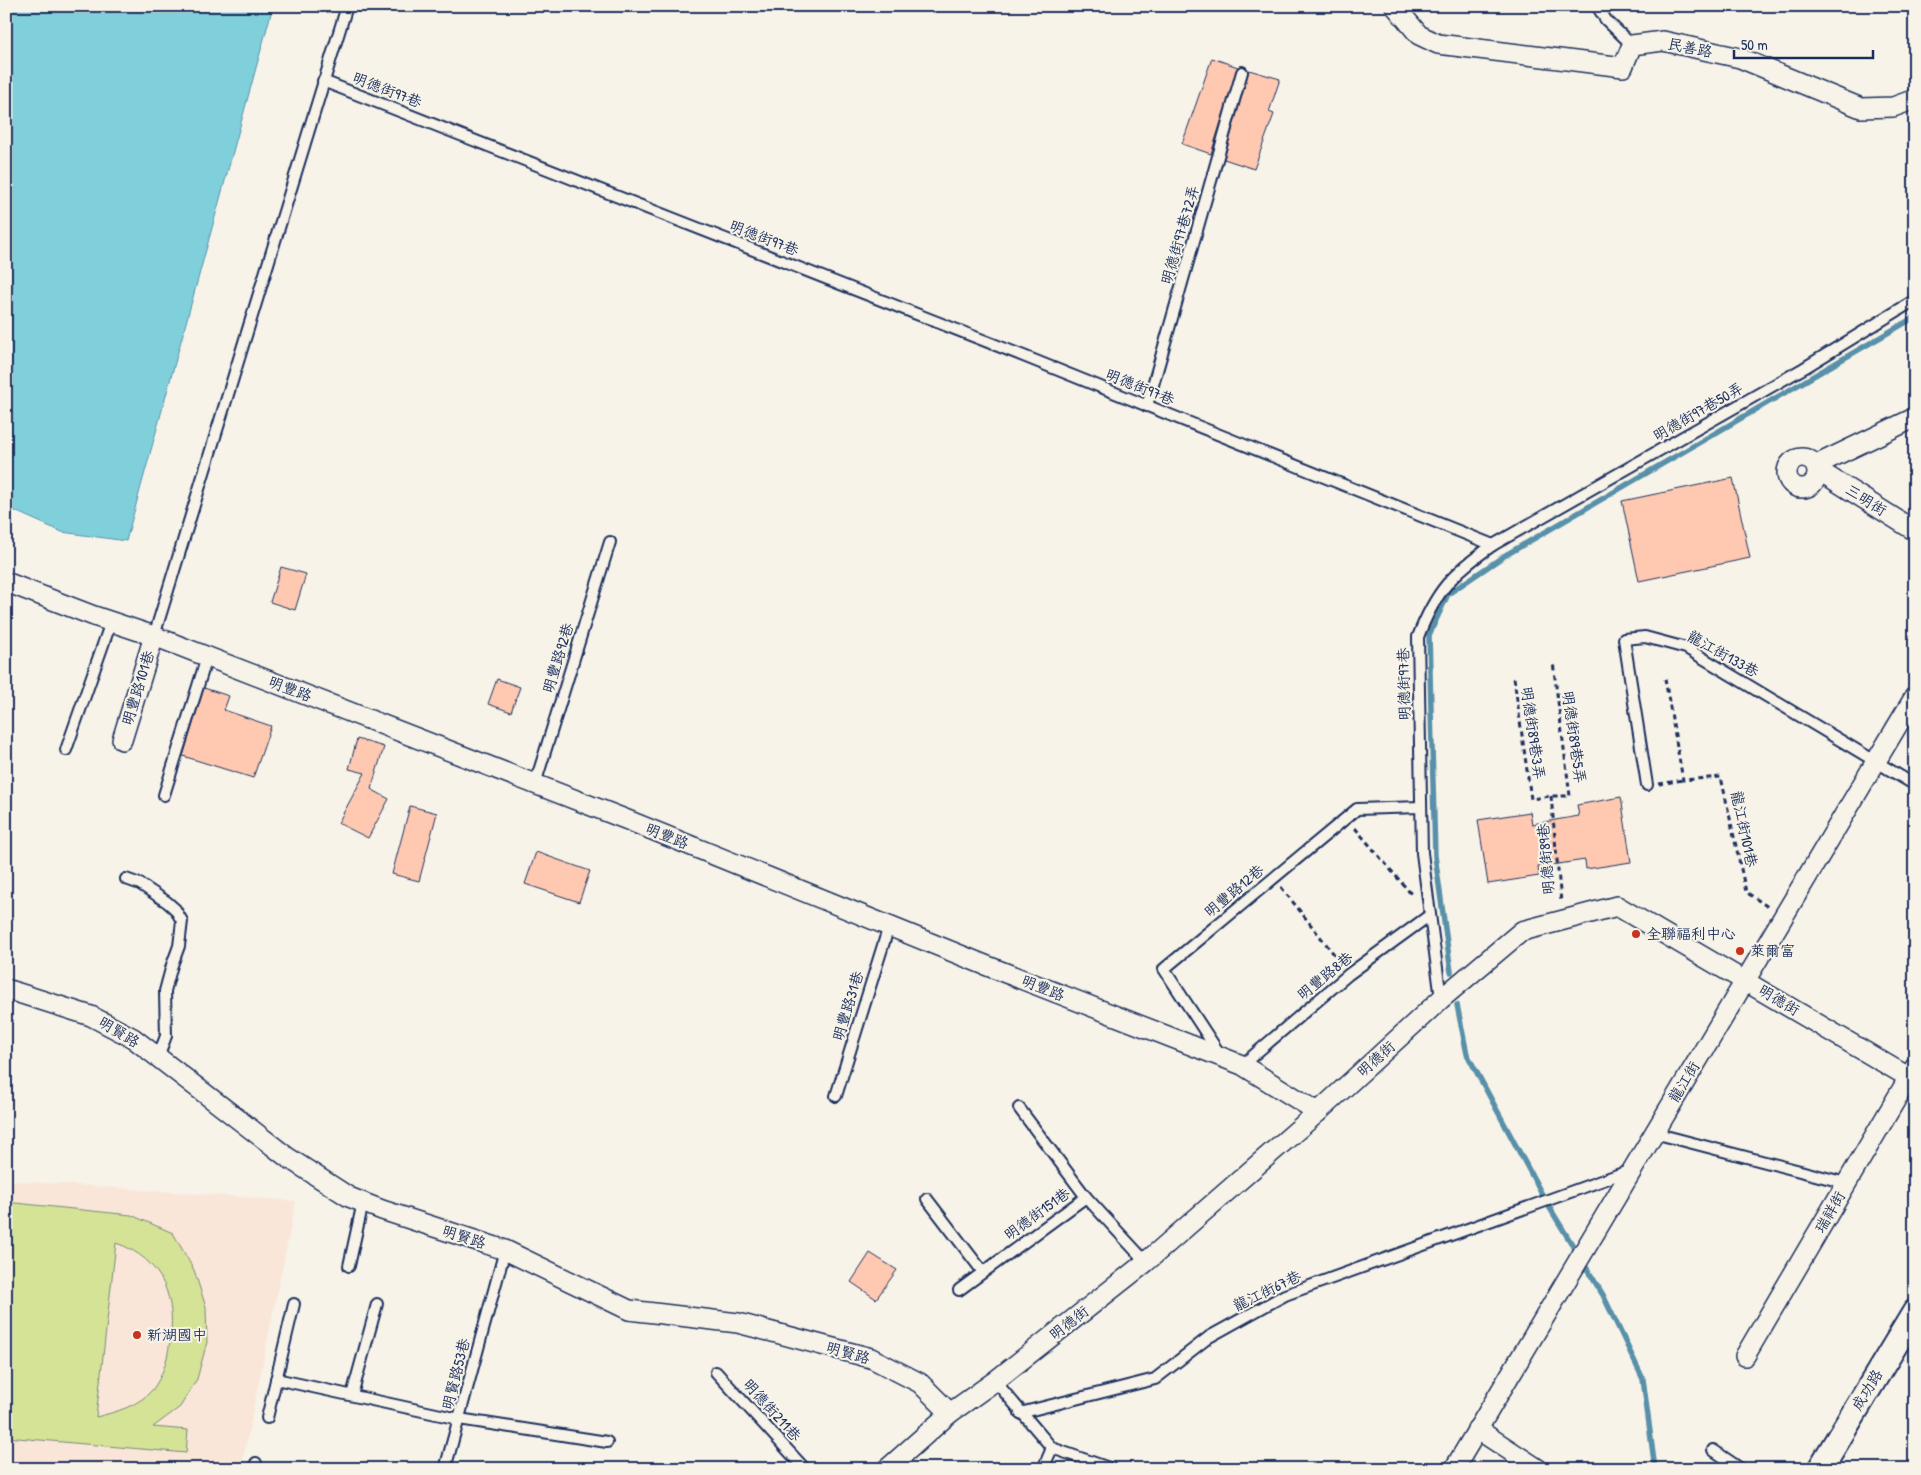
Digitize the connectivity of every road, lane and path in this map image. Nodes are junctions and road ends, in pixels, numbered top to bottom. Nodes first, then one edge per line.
1 (347, 6) edge
2 (1395, 6) edge
3 (1597, 6) edge
4 (1632, 45) junction
5 (1242, 72) dead end
6 (323, 81) junction
7 (1915, 99) edge
8 (1915, 300) edge
9 (1147, 406) junction
10 (1912, 419) dead end
11 (1915, 531) edge
12 (610, 542) dead end
13 (1494, 545) junction
14 (6, 582) edge
15 (111, 622) junction
16 (154, 636) junction
17 (207, 657) junction
18 (1553, 662) dead end
19 (1514, 678) dead end
20 (1665, 679) dead end
21 (1915, 696) edge
22 (122, 740) dead end
23 (66, 750) dead end
24 (1876, 762) junction
25 (1683, 780) junction
26 (535, 784) junction
27 (1915, 785) edge
28 (1647, 786) joint
29 (164, 795) dead end
30 (1552, 796) junction
31 (1421, 807) junction
32 (1346, 818) junction
33 (1272, 878) junction
34 (126, 879) dead end
35 (1430, 915) junction
36 (1784, 916) junction
37 (1562, 920) junction
38 (889, 926) junction
39 (1349, 974) junction
40 (1746, 980) junction
41 (6, 989) edge
42 (1441, 1000) junction
43 (158, 1057) junction
44 (1222, 1058) junction
45 (1242, 1065) junction
46 (1913, 1075) edge
47 (836, 1096) dead end
48 (1019, 1108) dead end
49 (1318, 1112) junction
50 (1654, 1133) junction
51 (1632, 1170) junction
52 (1846, 1183) junction
53 (1086, 1196) junction
54 (927, 1199) dead end
55 (362, 1202) junction
56 (505, 1250) junction
57 (1146, 1262) junction
58 (349, 1266) dead end
59 (983, 1272) junction
60 (959, 1290) dead end
61 (294, 1304) dead end
62 (376, 1304) dead end
63 (1911, 1326) edge
64 (1745, 1356) dead end
65 (716, 1372) dead end
66 (276, 1379) junction
67 (995, 1381) junction
68 (352, 1394) junction
69 (950, 1413) junction
70 (1020, 1413) junction
71 (267, 1418) dead end
72 (459, 1419) junction
73 (1477, 1429) junction
74 (607, 1442) dead end
75 (1052, 1448) junction
76 (1713, 1450) dead end
77 (445, 1469) edge
78 (805, 1469) edge
79 (887, 1469) edge
80 (1043, 1469) edge
81 (1112, 1469) edge
82 (1454, 1469) edge
83 (1538, 1469) edge
84 (1740, 1469) edge
85 (1820, 1469) edge

1 - 6 lane
2 - 4 street
3 - 4 lane
4 - 7 street, 民善路
5 - 9 lane, 明德街97巷72弄
6 - 9 lane, 明德街97巷
6 - 16 lane
8 - 13 lane, 明德街97巷50弄
9 - 13 lane, 明德街97巷
10 - 11 street, 三明街
12 - 26 lane, 明豐路92巷
13 - 31 lane, 明德街97巷
14 - 15 street, 明豐路
15 - 16 street, 明豐路
15 - 23 lane
16 - 17 street, 明豐路
16 - 22 street, 明豐路101巷
17 - 26 street, 明豐路
17 - 29 lane
18 - 30 path, 明德街89巷5弄
19 - 30 path, 明德街89巷3弄
20 - 25 path
21 - 24 street, 龍江街
24 - 27 lane
24 - 28 lane, 龍江街133巷
24 - 36 street, 龍江街
25 - 28 path
25 - 36 path, 龍江街101巷
26 - 38 street, 明豐路
30 - 37 path, 明德街89巷
31 - 32 lane, 明豐路12巷
31 - 35 lane, 明德街97巷
32 - 33 lane, 明豐路12巷
32 - 35 path
33 - 39 path
33 - 44 lane, 明豐路12巷
34 - 43 lane
35 - 39 lane, 明豐路8巷
35 - 42 lane, 明德街97巷
36 - 40 street, 龍江街
37 - 40 street, 明德街
37 - 42 street, 明德街
38 - 44 street, 明豐路
38 - 47 lane, 明豐路31巷
39 - 45 lane, 明豐路8巷
40 - 46 street, 明德街
40 - 50 street, 龍江街
41 - 43 street, 明賢路
42 - 49 street, 明德街
43 - 55 street, 明賢路
44 - 45 street, 明豐路
45 - 49 street, 明豐路
46 - 52 street, 瑞祥街
48 - 53 lane
49 - 57 street, 明德街
50 - 51 street, 龍江街
50 - 52 lane
51 - 70 lane, 龍江街67巷
51 - 73 street, 龍江街
52 - 64 street, 瑞祥街
53 - 57 lane, 明德街151巷
53 - 59 lane, 明德街151巷
54 - 59 lane
55 - 56 street, 明賢路
55 - 58 lane
56 - 69 street, 明賢路
56 - 72 lane, 明賢路53巷
57 - 67 street, 明德街
59 - 60 lane, 明德街151巷
61 - 66 lane
62 - 68 lane
63 - 85 street, 成功路
65 - 78 lane, 明德街211巷
66 - 68 lane
66 - 71 lane
67 - 69 street, 明德街
67 - 70 lane
68 - 72 lane
69 - 79 street, 明德街
70 - 75 lane
72 - 74 lane, 明賢路53巷
72 - 77 lane
73 - 82 street, 龍江街
73 - 83 street
75 - 80 lane
75 - 81 lane
76 - 84 lane

